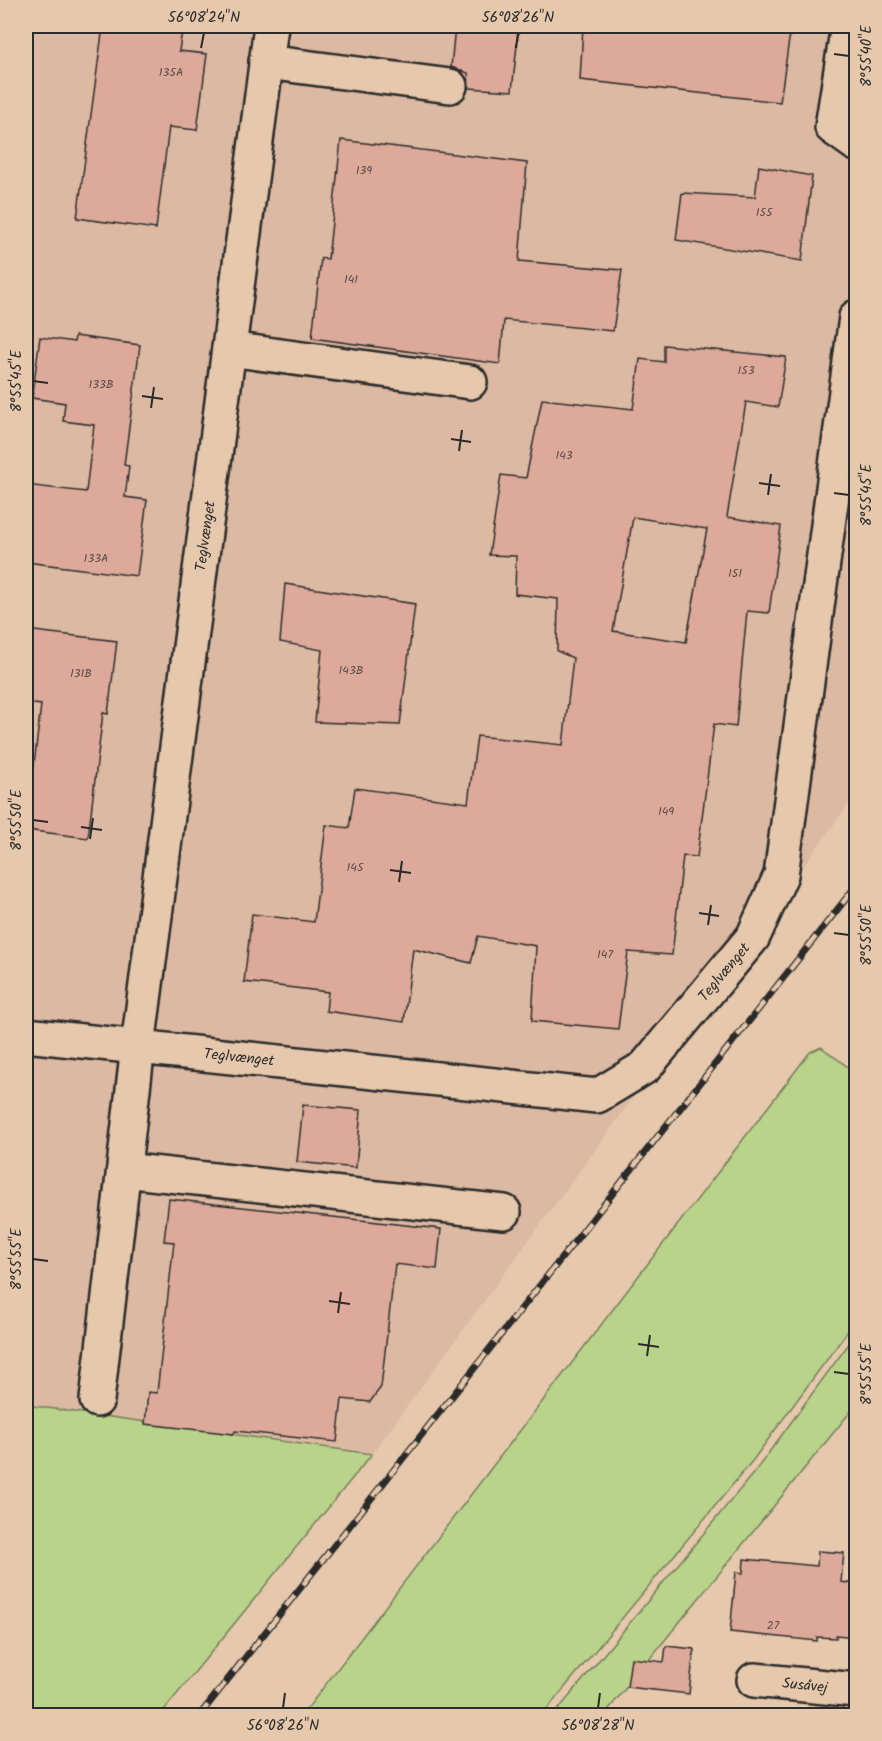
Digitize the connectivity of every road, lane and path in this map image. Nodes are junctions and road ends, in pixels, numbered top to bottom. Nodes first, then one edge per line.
1 (271, 26) edge
2 (845, 34) edge
3 (266, 62) junction
4 (450, 86) dead end
5 (856, 144) edge
6 (856, 317) edge
7 (229, 349) junction
8 (470, 382) dead end
9 (26, 1035) edge
10 (138, 1046) junction
11 (124, 1170) junction
12 (504, 1212) dead end
13 (98, 1400) dead end
14 (754, 1680) dead end
15 (856, 1690) edge

1 - 3 street, Teglvænget
2 - 5 street
3 - 4 street
3 - 7 street, Teglvænget
6 - 10 street, Teglvænget
7 - 8 street
7 - 10 street, Teglvænget
9 - 10 street, Teglvænget
10 - 11 street
11 - 12 street
11 - 13 street
14 - 15 street, Susåvej

